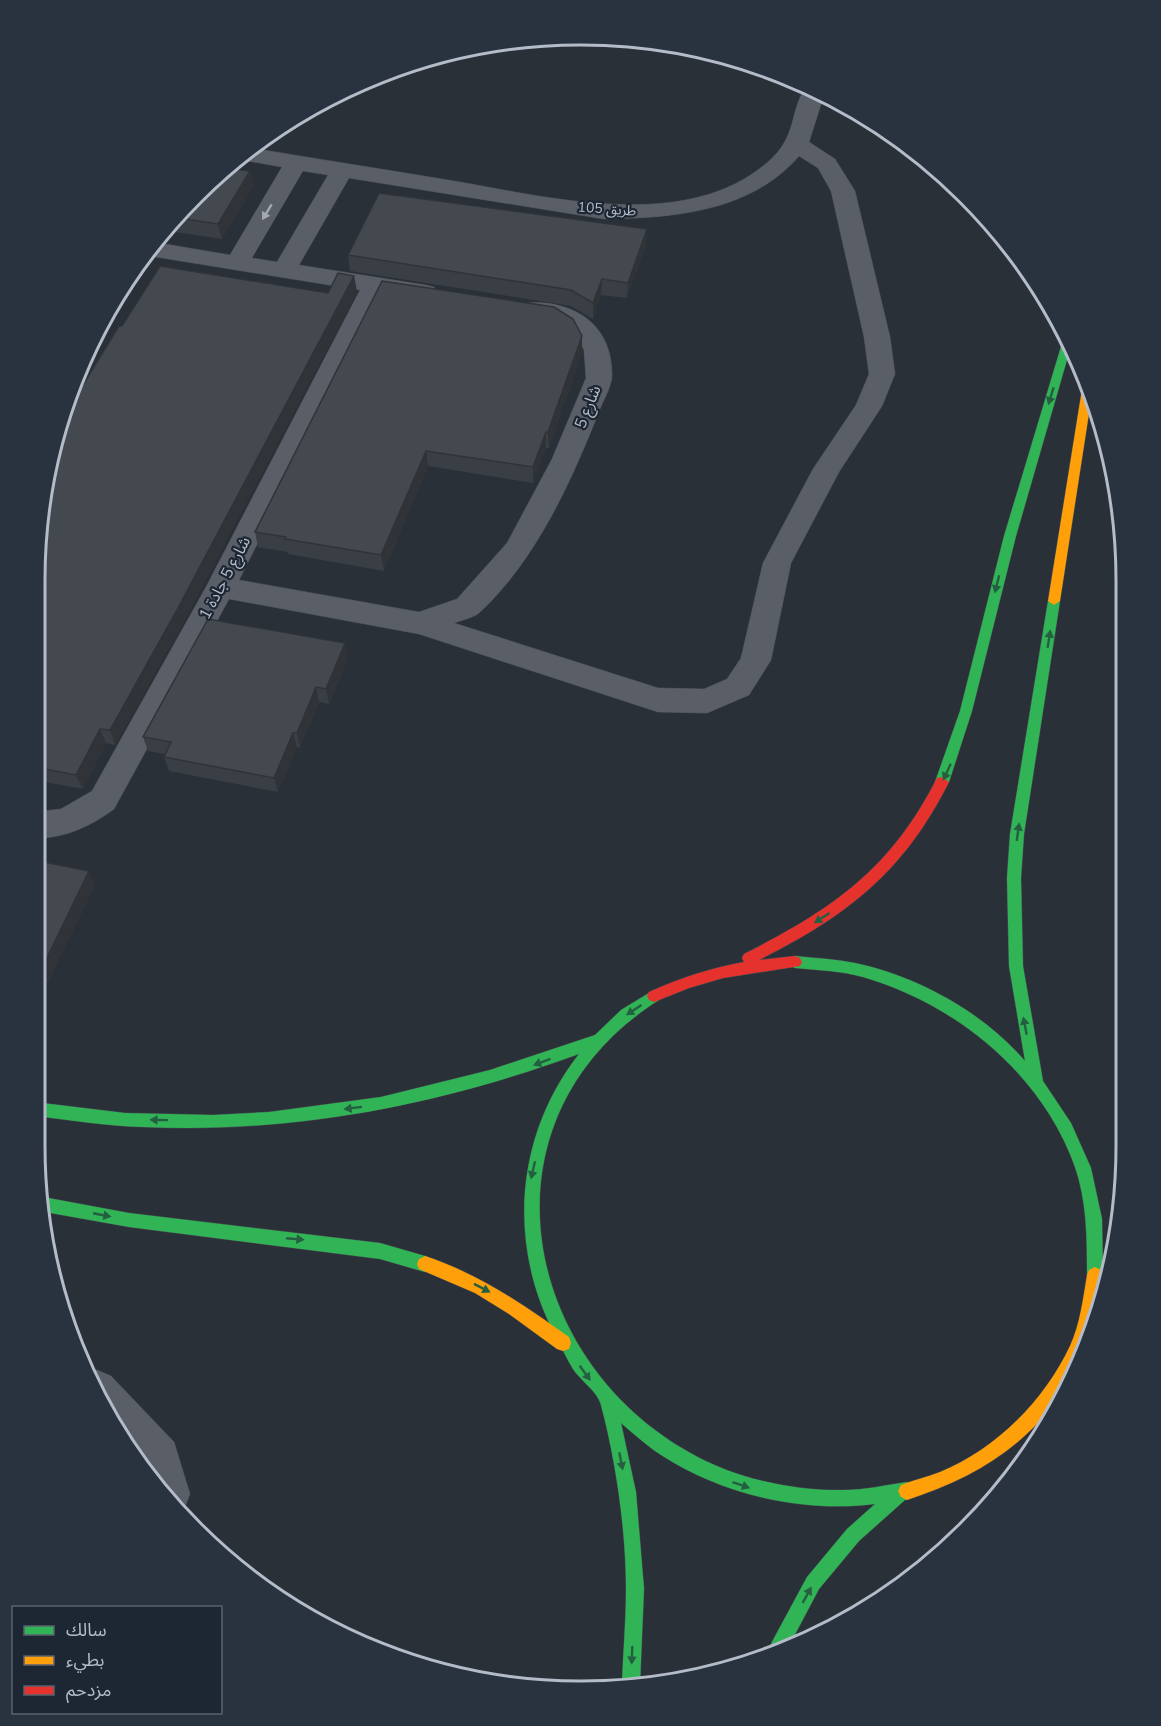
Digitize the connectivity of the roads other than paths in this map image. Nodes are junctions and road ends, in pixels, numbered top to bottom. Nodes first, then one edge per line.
1 (811, 98) edge
2 (796, 144) junction
3 (255, 156) edge
4 (297, 162) junction
5 (343, 169) junction
6 (159, 251) edge
7 (237, 263) junction
8 (284, 270) junction
9 (375, 285) junction
10 (445, 296) edge
11 (503, 305) edge
12 (1064, 352) edge
13 (1086, 403) edge
14 (221, 586) junction
15 (420, 623) junction
16 (45, 824) edge
17 (720, 971) junction
18 (597, 1041) junction
19 (1036, 1083) junction
20 (45, 1110) edge
21 (49, 1205) edge
22 (1096, 1237) junction
23 (1106, 1249) edge
24 (1086, 1323) edge
25 (565, 1345) junction
26 (1067, 1369) edge
27 (609, 1403) junction
28 (114, 1408) edge
29 (996, 1463) dead end
30 (976, 1464) junction
31 (166, 1484) edge
32 (899, 1494) junction
33 (781, 1641) edge
34 (631, 1678) edge

1 - 2 street, طريق 105
2 - 5 street, طريق 105
2 - 15 street
3 - 4 street, طريق 105
4 - 5 street, طريق 105
4 -> 7 street
5 - 8 street
6 - 7 street
7 - 8 street
8 - 9 street
9 - 10 street
9 - 14 street, شارع 5 جادة 1
11 - 15 street, شارع 5
12 -> 17 street
19 -> 13 street
14 - 15 street, شارع 5
14 - 16 street, شارع 5 جادة 1
17 -> 18 street
17 - 19 street
18 -> 20 street
18 -> 25 street
19 - 22 street
21 -> 25 street
22 - 23 street
22 - 24 street
25 -> 27 street
26 - 30 street
27 -> 32 street
27 -> 34 street
28 - 31 street
29 - 30 street
30 - 32 street
33 -> 32 street

